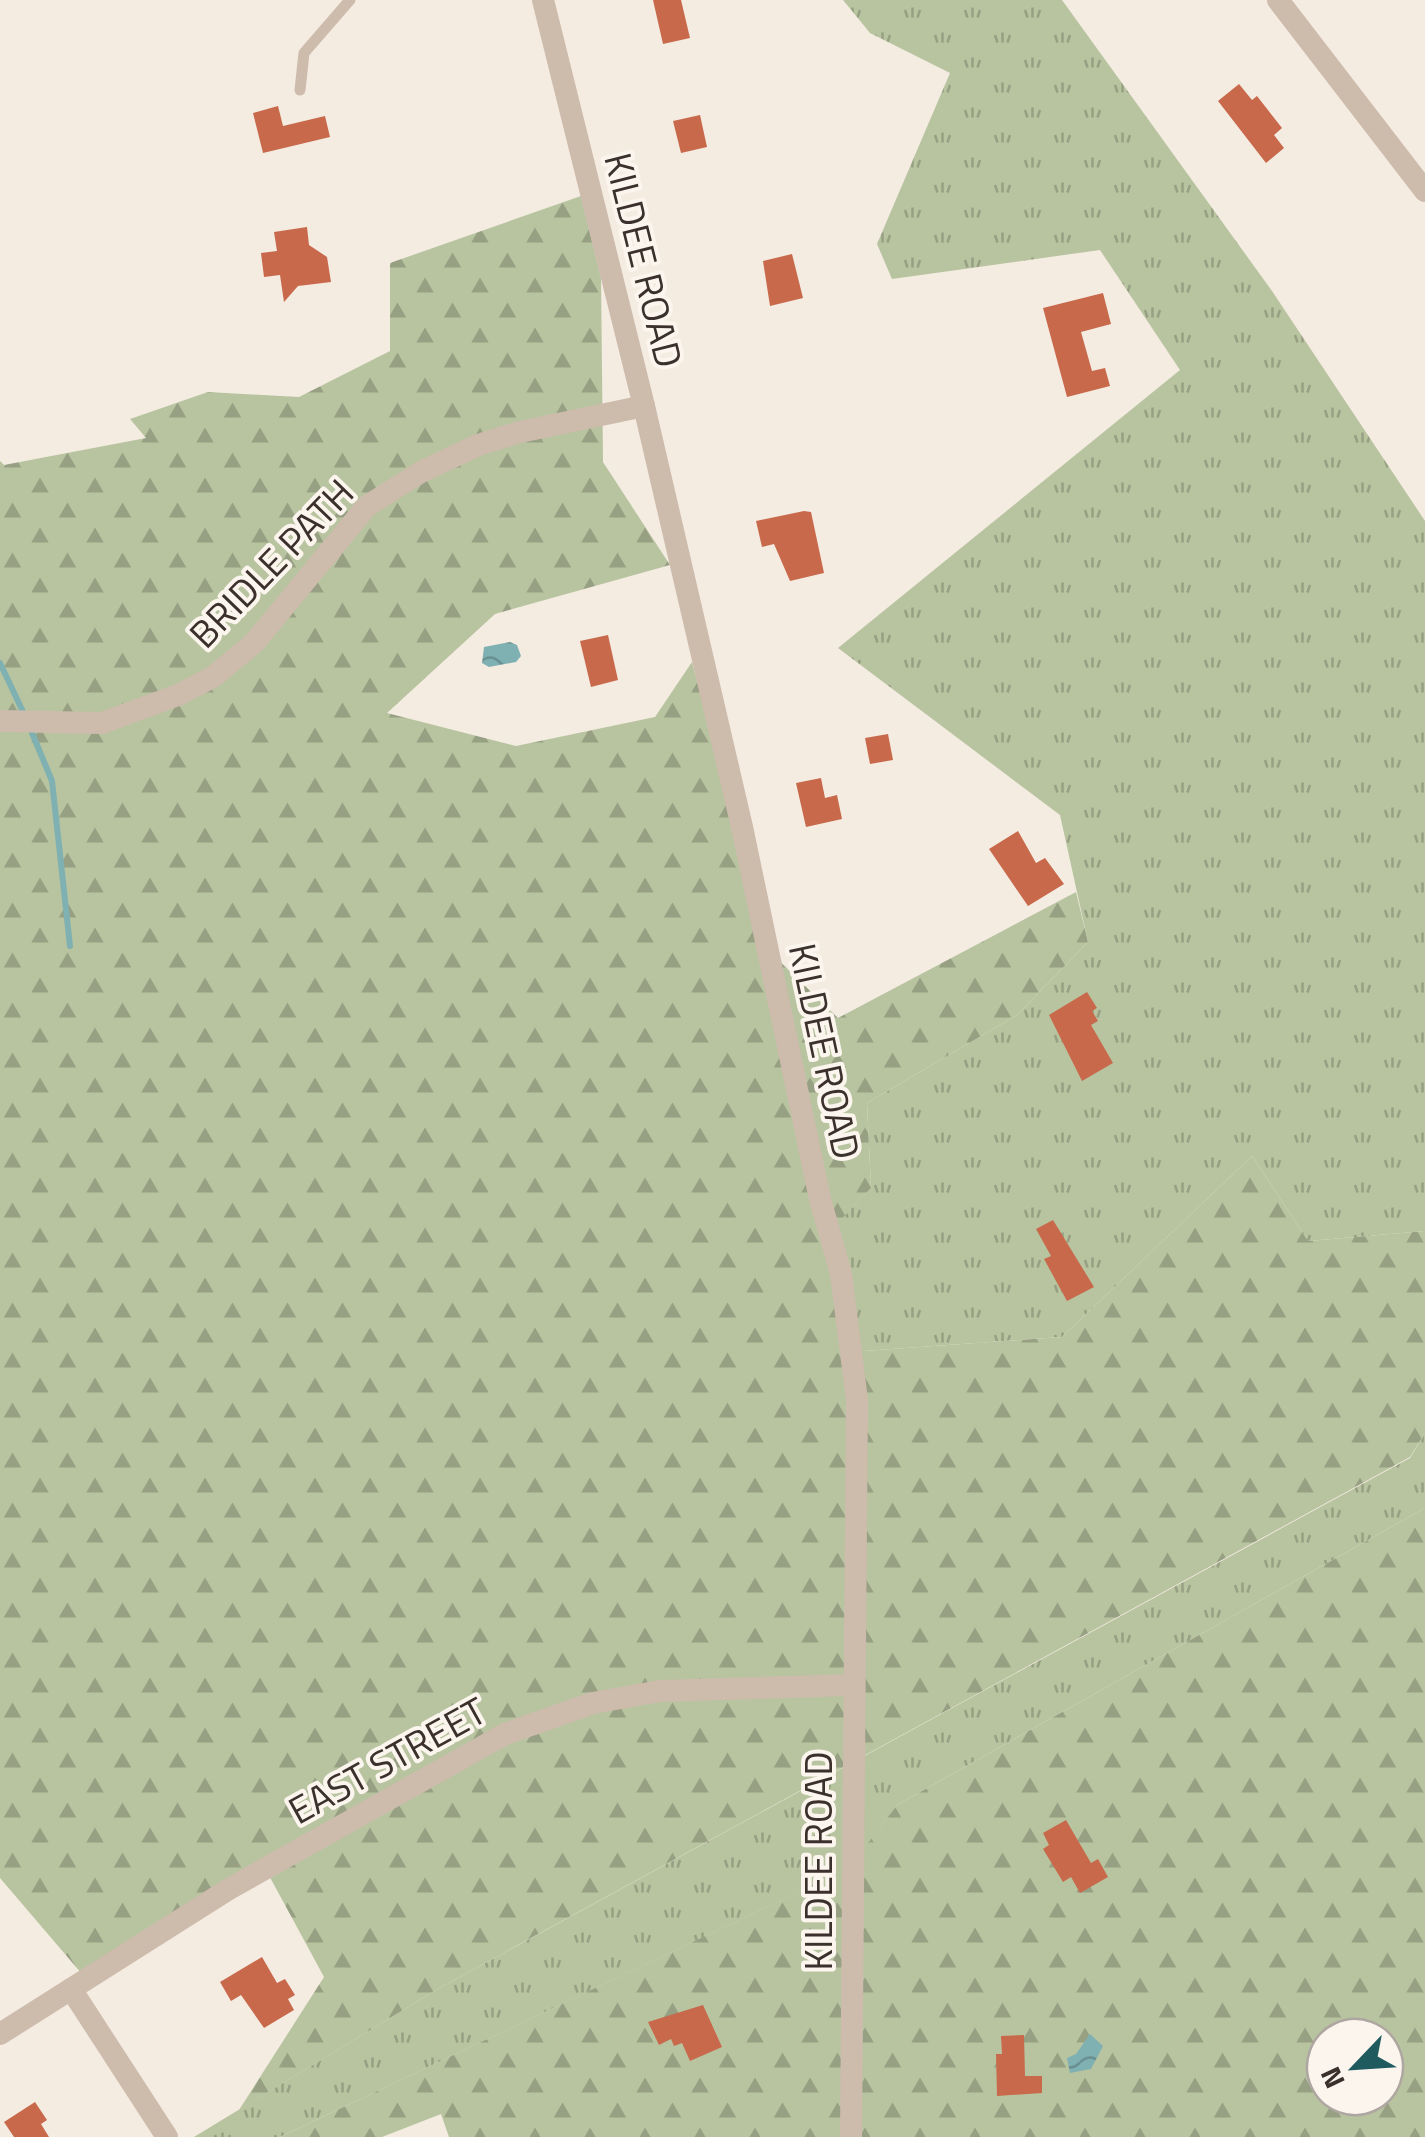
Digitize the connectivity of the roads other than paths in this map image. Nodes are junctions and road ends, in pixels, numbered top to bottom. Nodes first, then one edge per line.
1 (350, 0) edge
2 (544, 0) edge
3 (1278, 0) edge
4 (300, 90) dead end
5 (1425, 191) edge
6 (644, 406) junction
7 (2, 721) edge
8 (854, 1685) junction
9 (72, 1989) junction
10 (0, 2034) edge
11 (167, 2137) edge
12 (850, 2137) edge

1 - 4 lane
2 - 6 street, KILDEE ROAD
3 - 5 street
6 - 7 street, BRIDLE PATH
6 - 8 street, KILDEE ROAD
8 - 9 street, EAST STREET
8 - 12 street, KILDEE ROAD
9 - 10 street, EAST STREET
9 - 11 street

